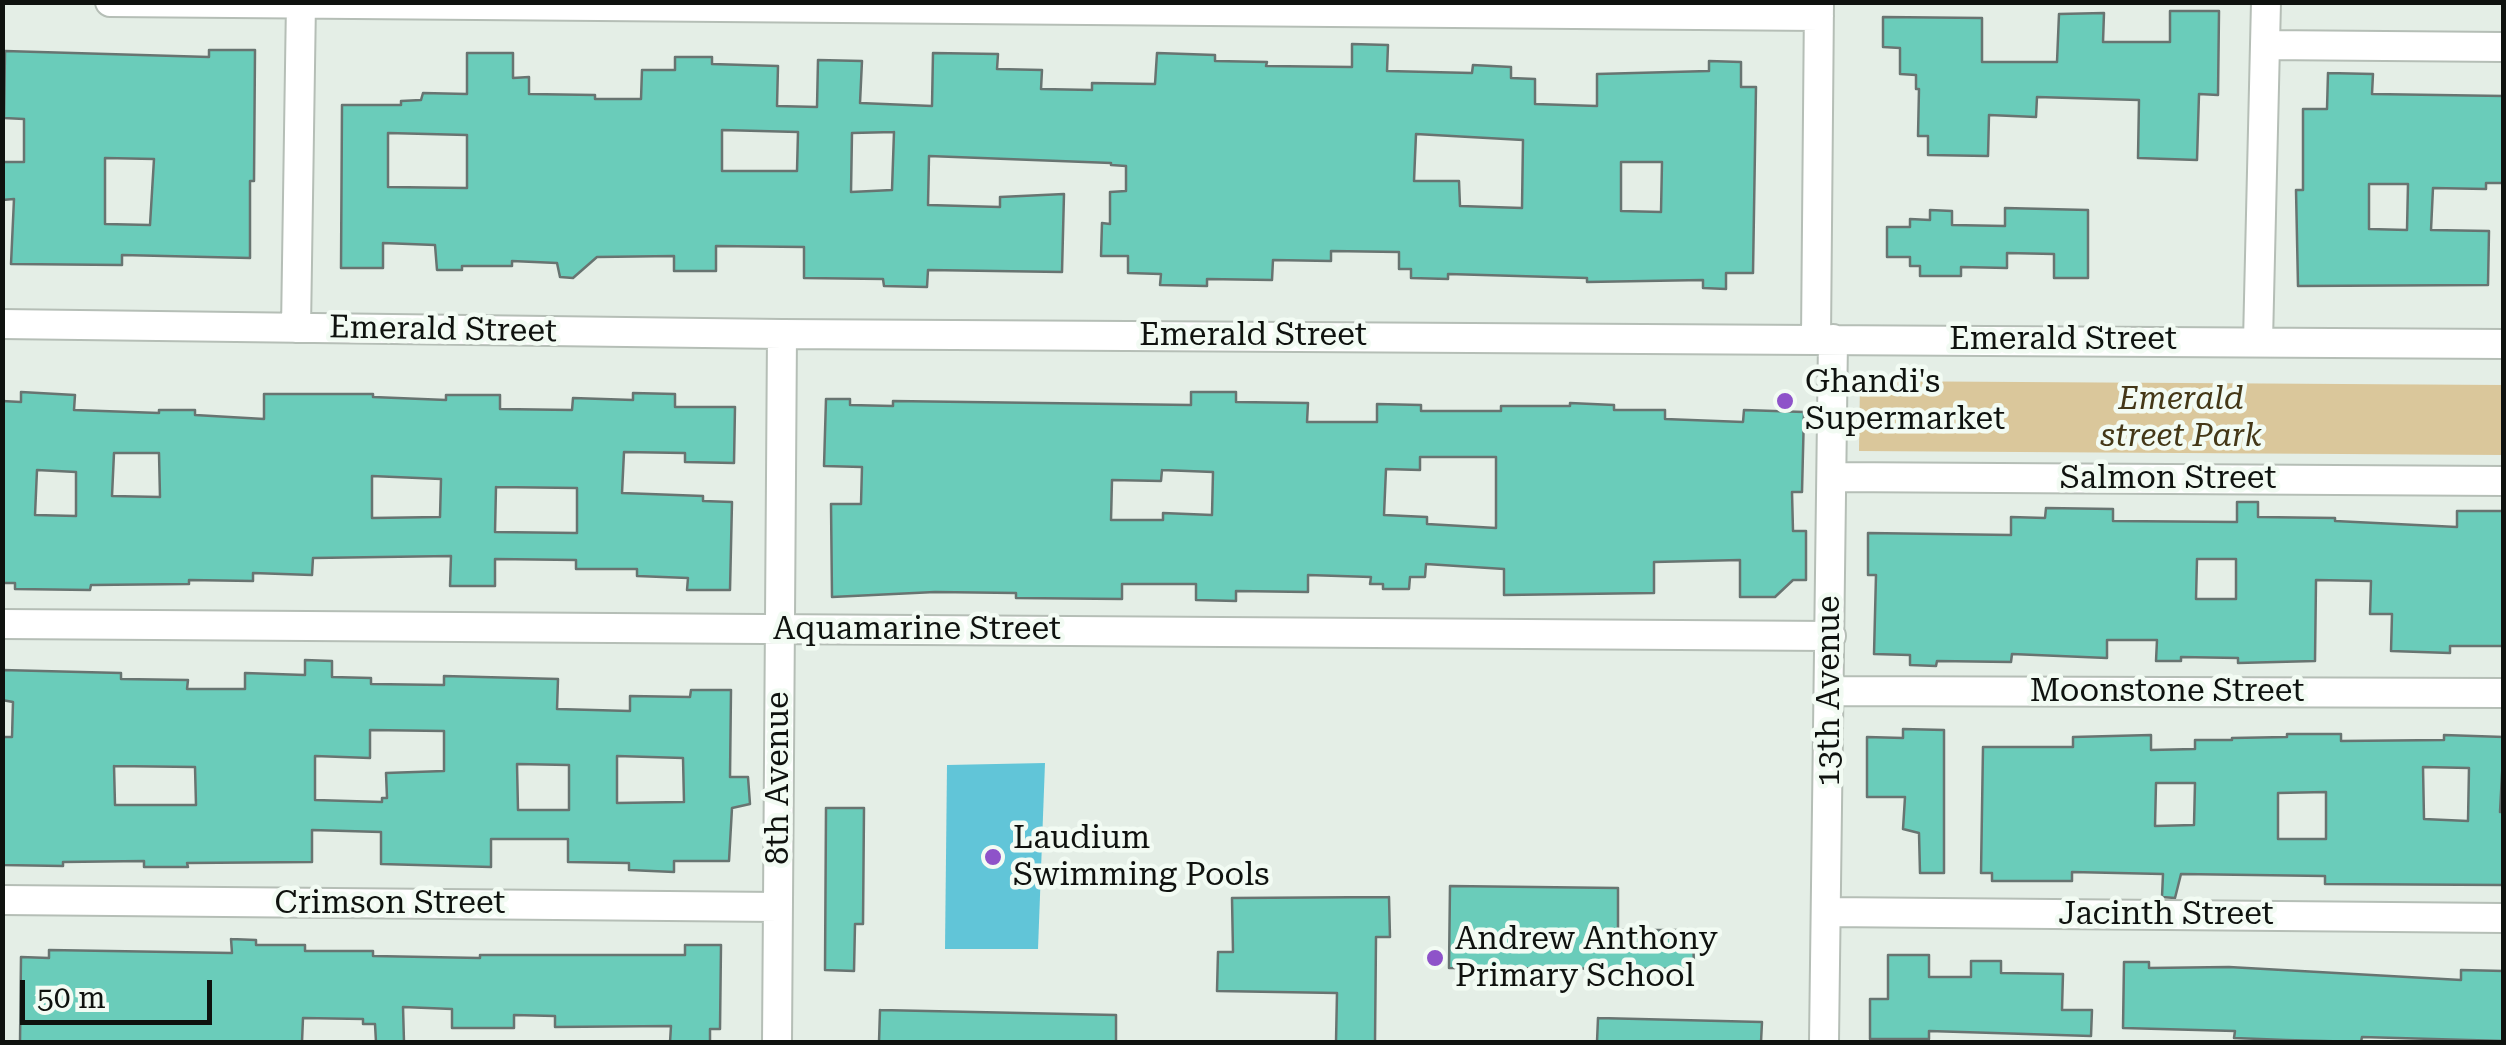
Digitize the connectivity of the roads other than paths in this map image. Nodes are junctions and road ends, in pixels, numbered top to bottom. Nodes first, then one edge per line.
1 (110, 2) edge
2 (2266, 2) edge
3 (301, 4) edge
4 (1095, 6) edge
5 (1388, 8) edge
6 (1819, 9) edge
7 (2266, 45) junction
8 (2504, 47) edge
9 (2, 324) edge
10 (296, 328) junction
11 (782, 334) junction
12 (1824, 338) junction
13 (2258, 341) junction
14 (2504, 344) edge
15 (1832, 477) junction
16 (2504, 481) edge
17 (2, 624) edge
18 (780, 629) junction
19 (1831, 636) junction
20 (1830, 691) junction
21 (2504, 692) edge
22 (2, 900) edge
23 (778, 907) junction
24 (1828, 912) junction
25 (2504, 918) edge
26 (777, 1042) edge
27 (1824, 1042) edge

1 - 3 street
2 - 7 street
3 - 4 street
3 - 10 street
4 - 5 street
5 - 6 street
6 - 12 street, 13th Avenue
7 - 8 street
7 - 13 street
9 - 10 street, Emerald Street
10 - 11 street, Emerald Street
11 - 12 street, Emerald Street
11 - 18 street, 8th Avenue
12 - 13 street, Emerald Street
12 - 15 street, 13th Avenue
13 - 14 street, Emerald Street
15 - 16 street, Salmon Street
15 - 19 street, 13th Avenue
17 - 18 street, Aquamarine Street
18 - 19 street, Aquamarine Street
18 - 23 street, 8th Avenue
19 - 20 street, 13th Avenue
20 - 21 street, Moonstone Street
20 - 24 street, 13th Avenue
22 - 23 street, Crimson Street
23 - 26 street, 8th Avenue
24 - 25 street, Jacinth Street
24 - 27 street, 13th Avenue

